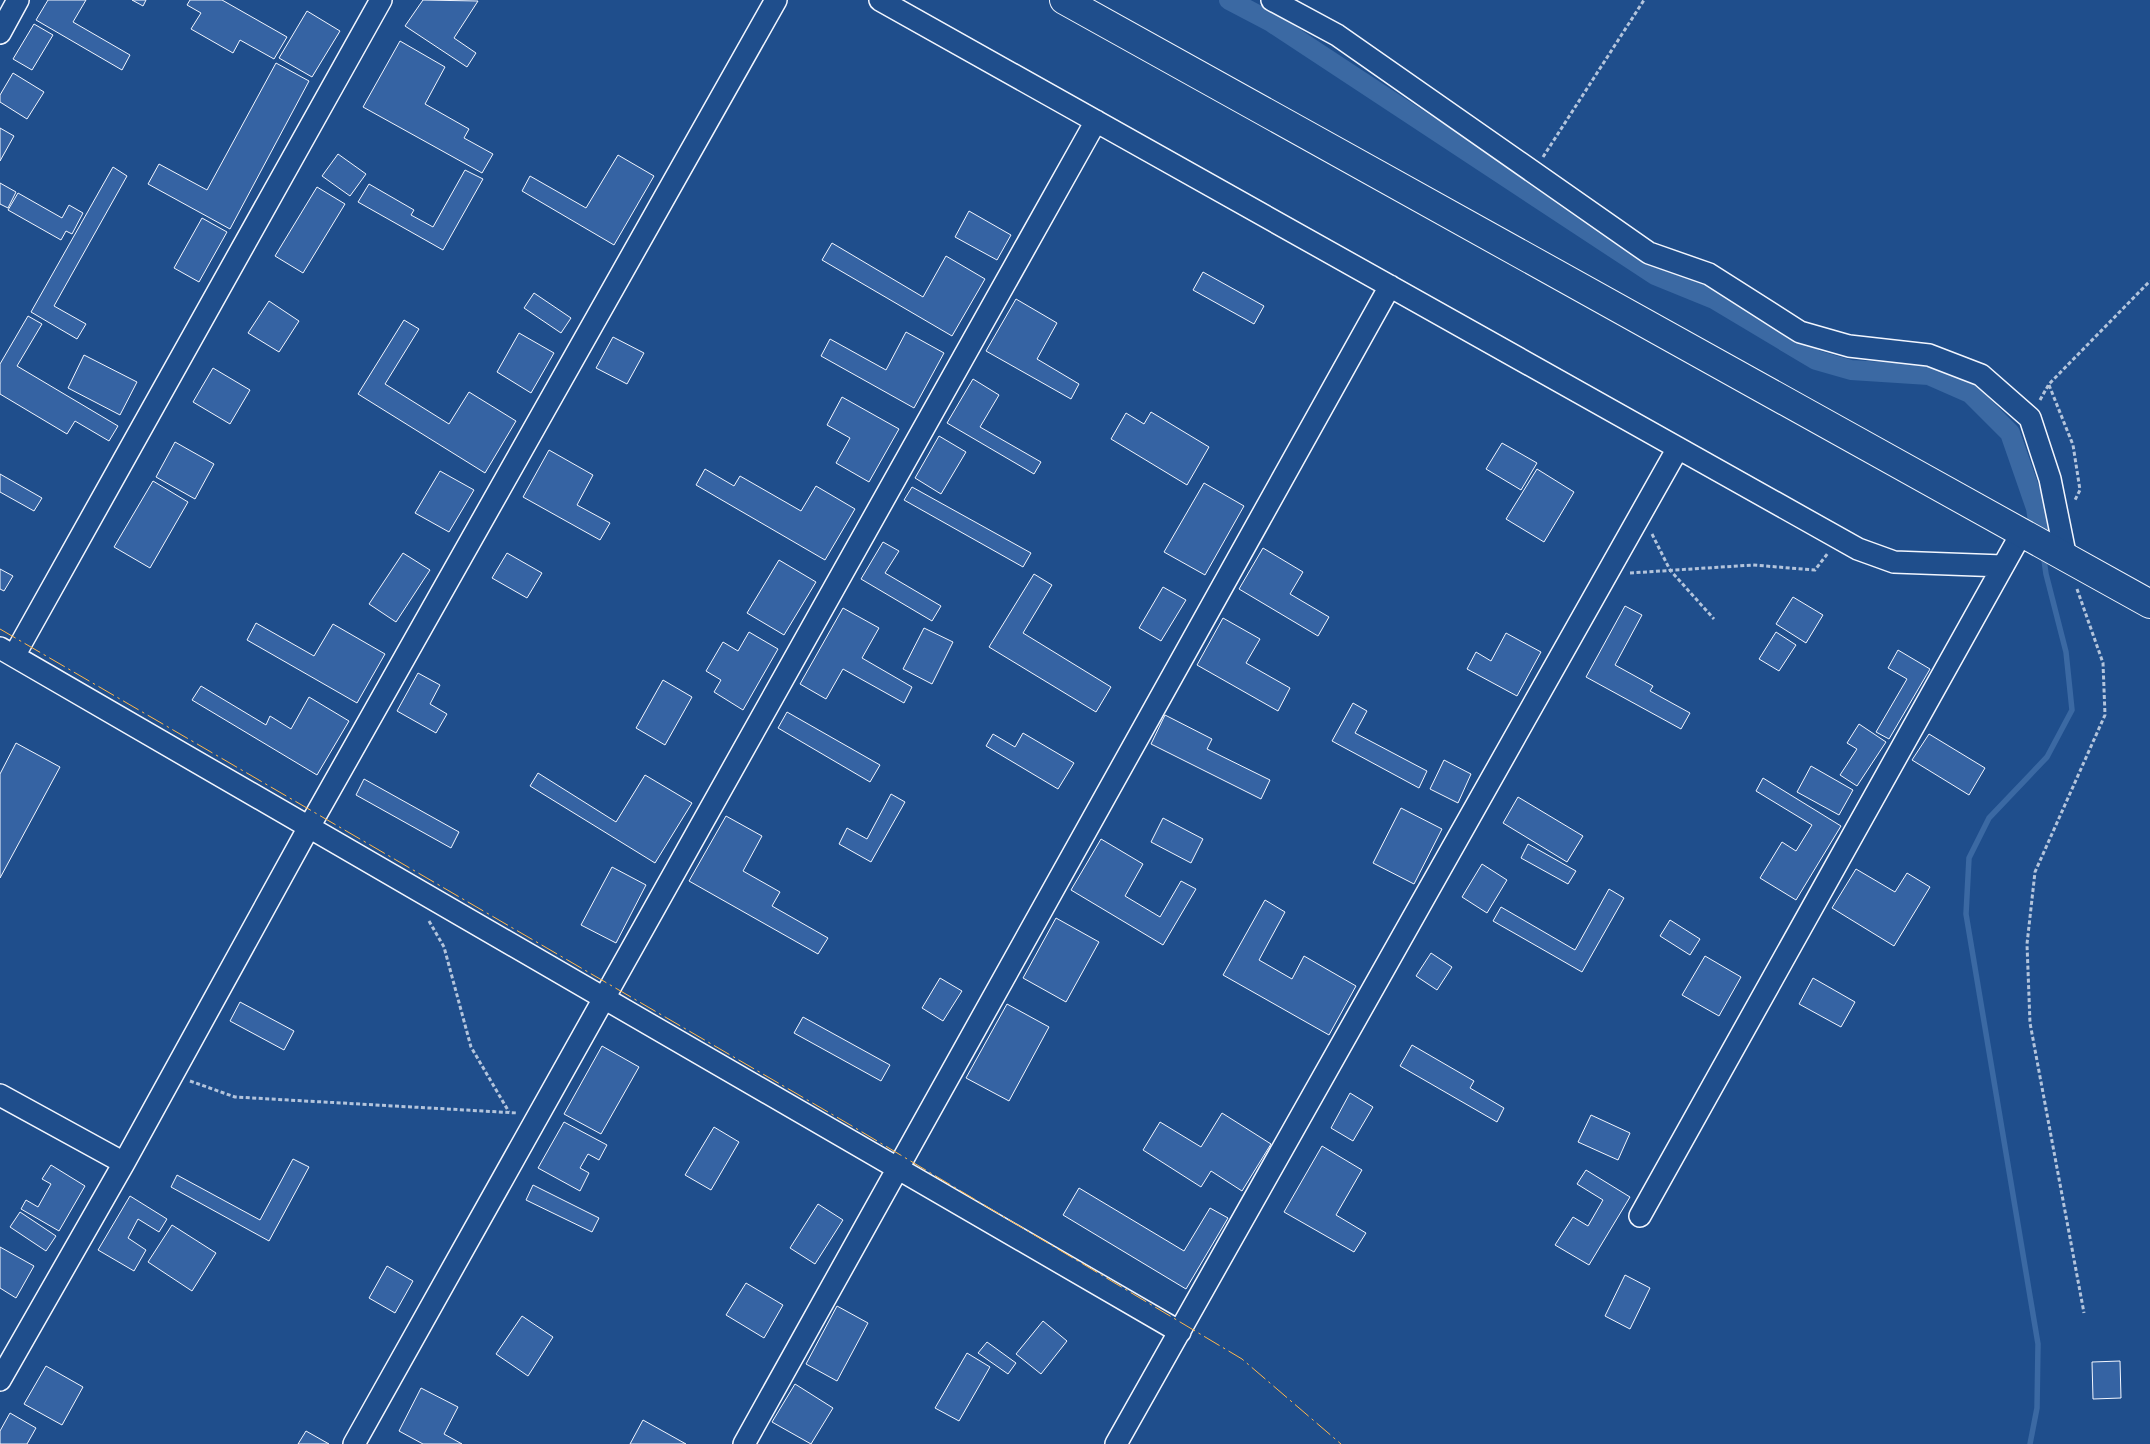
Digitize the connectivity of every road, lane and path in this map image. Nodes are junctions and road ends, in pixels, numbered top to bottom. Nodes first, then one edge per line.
1 (18, 0) edge
2 (381, 0) edge
3 (776, 0) edge
4 (880, 0) edge
5 (1064, 0) edge
6 (1272, 0) edge
7 (1644, 0) edge
8 (0, 32) edge
9 (1096, 121) junction
10 (1533, 172) junction
11 (2150, 281) edge
12 (1390, 286) junction
13 (2049, 384) junction
14 (2030, 418) junction
15 (1678, 448) junction
16 (1641, 513) junction
17 (2021, 534) junction
18 (1838, 538) junction
19 (2063, 545) junction
20 (2003, 566) junction
21 (1670, 570) junction
22 (1606, 574) junction
23 (2150, 604) edge
24 (1714, 619) dead end
25 (7, 652) edge
26 (309, 827) junction
27 (426, 916) dead end
28 (604, 998) junction
29 (173, 1075) junction
30 (0, 1095) edge
31 (509, 1112) junction
32 (539, 1114) junction
33 (124, 1163) junction
34 (898, 1168) junction
35 (1640, 1216) dead end
36 (2084, 1313) dead end
37 (1180, 1332) junction
38 (0, 1380) edge
39 (354, 1444) edge
40 (744, 1444) edge
41 (1116, 1444) edge

1 - 8 street
2 - 25 street
3 - 26 street
4 - 9 street
5 - 17 highway
6 - 10 street
7 - 10 path
9 - 12 street
9 - 28 street
10 - 14 street
11 - 13 path
12 - 15 street
12 - 34 street
13 - 14 path
13 - 19 path
14 - 19 street
15 - 16 street
15 - 18 street
16 - 21 path
16 - 22 street
17 - 19 highway
17 - 20 street
18 - 20 street
18 - 21 path
19 - 23 highway
19 - 36 path
20 - 35 street
21 - 22 path
21 - 24 path
22 - 37 street
25 - 26 street
26 - 28 street
26 - 29 street
27 - 31 path
28 - 32 street
28 - 34 street
29 - 31 path
29 - 33 street
30 - 33 street
31 - 32 path
32 - 39 street
33 - 38 street
34 - 37 street
34 - 40 street
37 - 41 street

